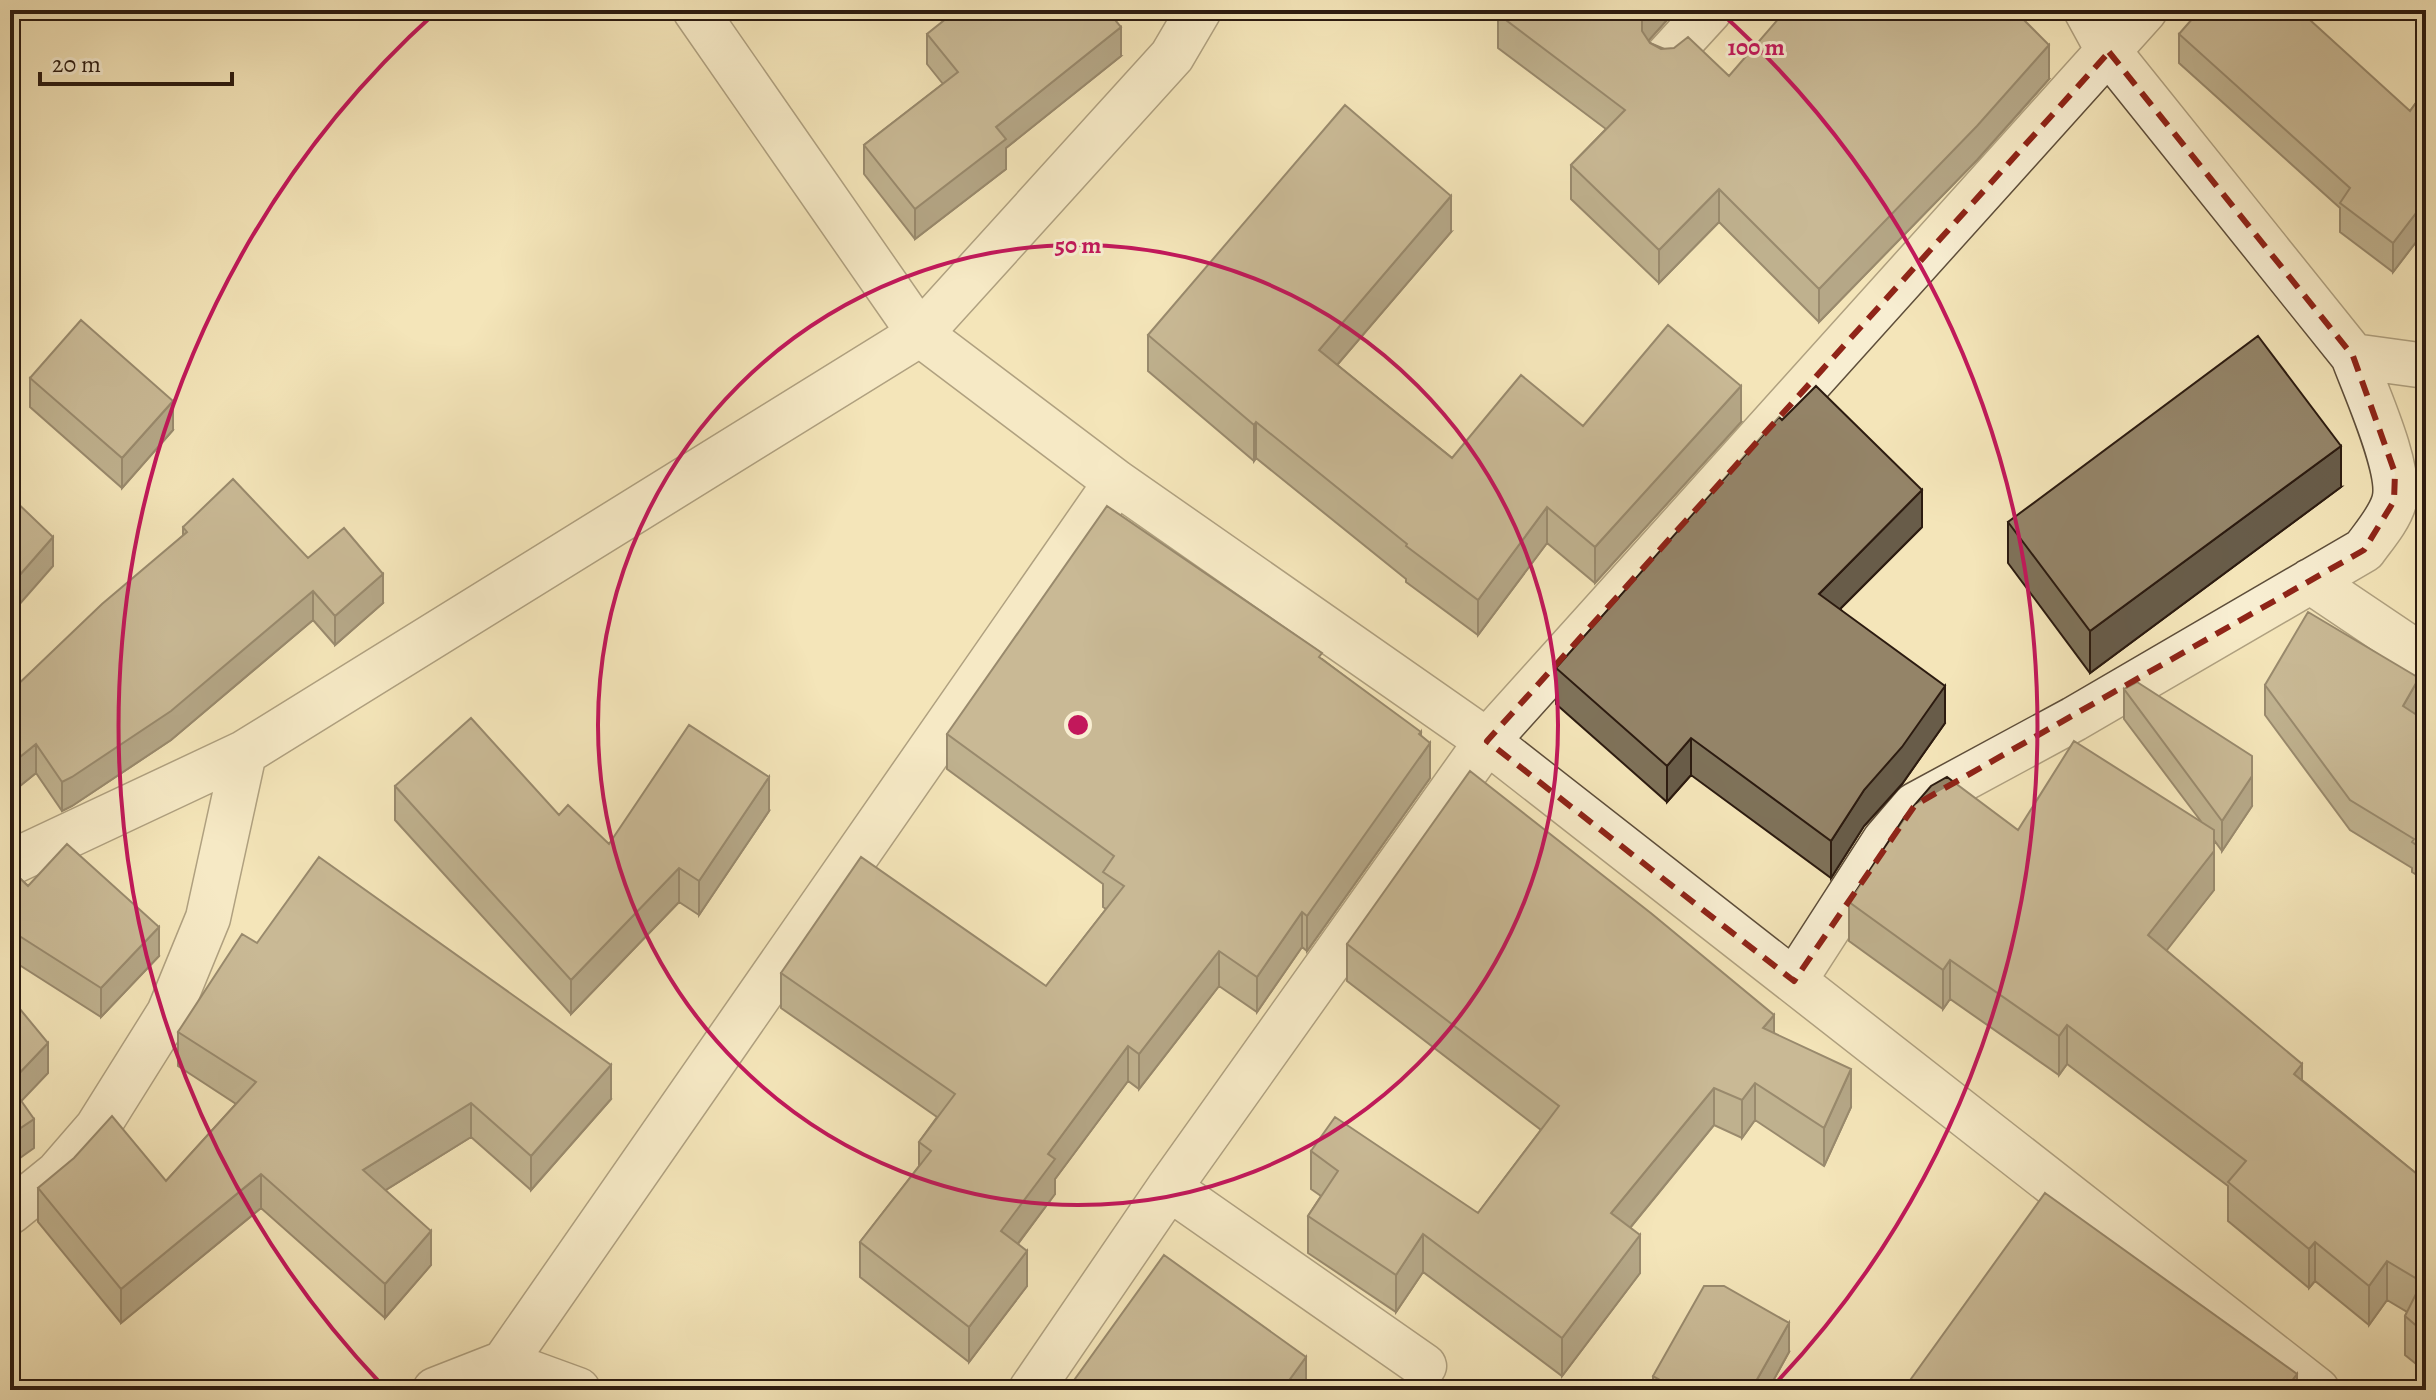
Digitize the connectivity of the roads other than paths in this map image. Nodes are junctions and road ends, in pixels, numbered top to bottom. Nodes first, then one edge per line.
1 (695, 10) edge
2 (1199, 10) edge
3 (1710, 10) edge
4 (2086, 10) edge
5 (2145, 10) edge
6 (2109, 52) junction
7 (1666, 58) edge
8 (920, 334) junction
9 (2353, 356) junction
10 (2426, 366) edge
11 (1116, 482) junction
12 (2310, 581) junction
13 (2426, 659) edge
14 (1487, 741) junction
15 (244, 753) junction
16 (10, 863) edge
17 (1794, 981) junction
18 (1169, 1188) junction
19 (10, 1212) edge
20 (504, 1363) junction
21 (1424, 1366) dead end
22 (435, 1390) edge
23 (578, 1390) edge
24 (1031, 1390) edge
25 (2317, 1390) edge

1 - 8 street
2 - 8 street
3 - 7 street
4 - 6 street
5 - 6 street
6 - 9 street
6 - 14 street
8 - 11 street
8 - 15 street
9 - 10 street
9 - 12 street
11 - 14 street
11 - 20 street
12 - 13 street
12 - 17 street
14 - 17 street
14 - 18 street
15 - 16 street
15 - 19 street
17 - 25 street
18 - 21 street
18 - 24 street
20 - 22 street
20 - 23 street

